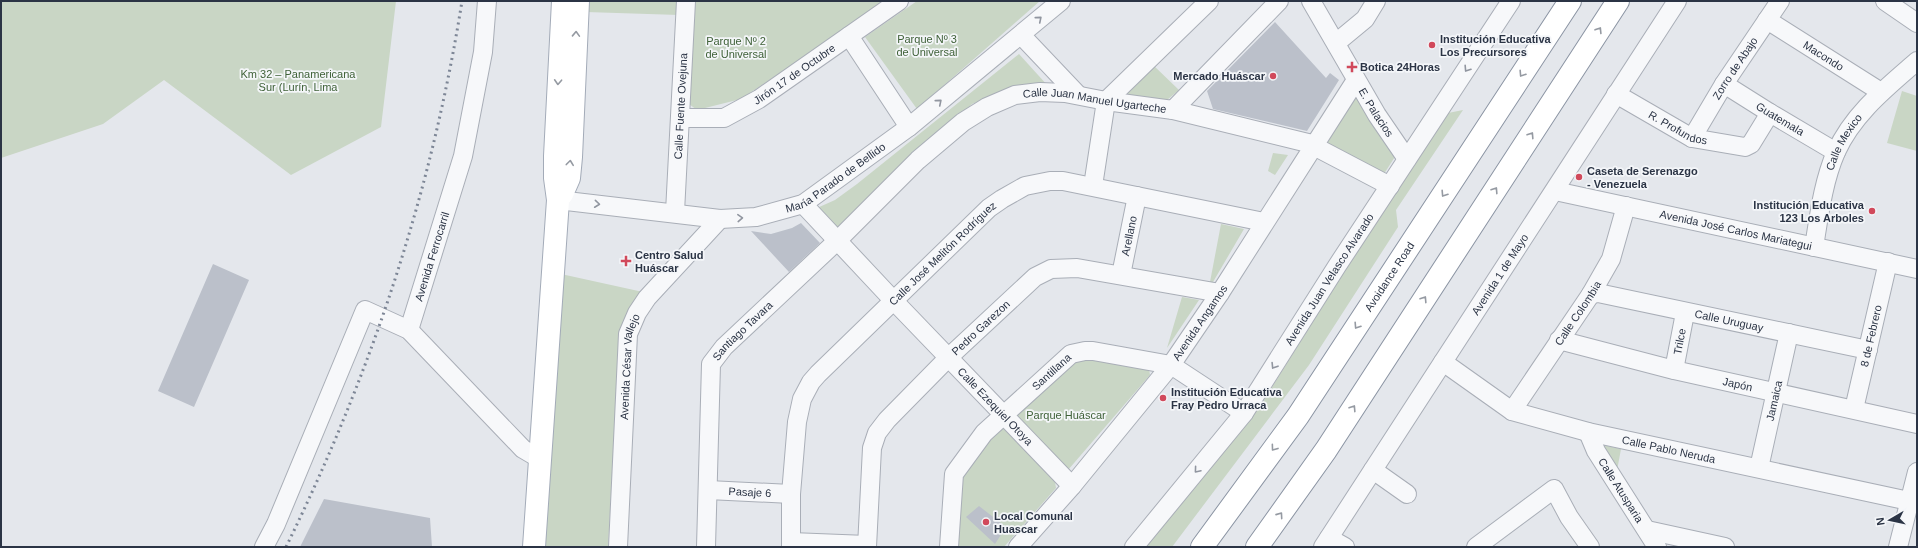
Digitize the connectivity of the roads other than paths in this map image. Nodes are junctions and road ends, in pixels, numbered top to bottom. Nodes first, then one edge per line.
1 (487, 1) edge
2 (563, 1) edge
3 (578, 1) edge
4 (686, 1) edge
5 (899, 1) edge
6 (1061, 1) edge
7 (1208, 1) edge
8 (1279, 1) edge
9 (1311, 1) edge
10 (1376, 1) edge
11 (1511, 1) edge
12 (1570, 1) edge
13 (1618, 1) edge
14 (1677, 1) edge
15 (1780, 1) edge
16 (1885, 1) edge
17 (1767, 20) junction
18 (1917, 23) edge
19 (1021, 34) junction
20 (849, 36) junction
21 (1336, 43) junction
22 (1917, 61) edge
23 (1356, 80) junction
24 (1724, 84) junction
25 (1881, 92) junction
26 (1616, 94) junction
27 (1078, 95) junction
28 (1106, 101) junction
29 (1172, 110) junction
30 (1770, 113) junction
31 (680, 118) junction
32 (909, 127) junction
33 (1692, 138) junction
34 (1314, 145) junction
35 (1836, 152) junction
36 (1407, 159) junction
37 (1093, 186) junction
38 (1390, 186) junction
39 (1555, 191) junction
40 (1137, 196) junction
41 (558, 200) junction
42 (804, 204) junction
43 (1626, 206) junction
44 (675, 212) junction
45 (720, 219) junction
46 (1264, 222) junction
47 (838, 240) junction
48 (1814, 248) junction
49 (1888, 262) junction
50 (1917, 269) edge
51 (1121, 275) junction
52 (1220, 293) junction
53 (1591, 294) junction
54 (893, 300) junction
55 (1685, 313) junction
56 (409, 330) junction
57 (1789, 333) junction
58 (1559, 340) junction
59 (1868, 350) junction
60 (949, 357) junction
61 (1443, 362) junction
62 (1171, 365) junction
63 (1674, 370) junction
64 (1776, 392) junction
65 (1854, 409) junction
66 (1512, 411) junction
67 (1244, 413) junction
68 (1005, 415) junction
69 (1917, 424) edge
70 (1588, 432) junction
71 (540, 459) junction
72 (1759, 468) junction
73 (1373, 470) junction
74 (1917, 472) edge
75 (1072, 486) junction
76 (708, 490) junction
77 (792, 494) junction
78 (1407, 494) dead end
79 (1909, 501) junction
80 (1647, 530) junction
81 (1326, 542) edge
82 (791, 544) edge
83 (867, 546) edge
84 (264, 547) edge
85 (534, 547) edge
86 (618, 547) edge
87 (706, 547) edge
88 (949, 547) edge
89 (1018, 547) edge
90 (1134, 547) edge
91 (1202, 547) edge
92 (1257, 547) edge
93 (1345, 547) edge
94 (1476, 547) edge
95 (1590, 547) edge
96 (1657, 547) edge
97 (1725, 547) edge
98 (1898, 547) edge

1 - 56 street, Avenida Ferrocarril
2 -> 41 main road
41 -> 3 main road
4 - 31 street, Calle Fuente Ovejuna
5 - 20 street, Jirón 17 de Octubre
19 -> 6 street, María Parado de Bellido
7 - 28 street
8 - 29 street
9 - 21 street, E. Palacios
10 - 21 street
11 -> 36 street, Avenida Juan Velasco Alvarado
12 -> 91 main road, Avoidance Road
92 -> 13 main road
14 - 26 street, Avenida 1 de Mayo
15 - 17 street, Zorro de Abajo
16 - 18 street
17 - 24 street, Zorro de Abajo
17 - 25 street, Macondo
19 - 27 street
32 -> 19 street, María Parado de Bellido
20 - 31 street, Jirón 17 de Octubre
20 - 32 street
21 - 23 street, E. Palacios
22 - 25 street, Calle Mexico
23 - 34 street, Avenida Angamos
23 - 36 street, E. Palacios
24 - 30 street, Guatemala
24 - 33 street, Zorro de Abajo
25 - 35 street, Calle Mexico
26 - 33 street, R. Profundos
26 - 39 street, Avenida 1 de Mayo
27 - 28 street, Calle Juan Manuel Ugarteche
27 - 47 street, Calle Juan Manuel Ugarteche
28 - 29 street, Calle Juan Manuel Ugarteche
28 - 37 street
29 - 34 street, Calle Juan Manuel Ugarteche
30 - 33 street, R. Profundos
30 - 35 street, Guatemala
31 - 44 street, Calle Fuente Ovejuna
32 - 42 street, María Parado de Bellido
34 - 38 street, Calle Juan Manuel Ugarteche
34 - 46 street, Avenida Angamos
35 - 48 street, Calle Mexico
36 - 38 street, Avenida Juan Velasco Alvarado
37 - 40 street, Calle José Melitón Rodríguez
37 - 54 street, Calle José Melitón Rodríguez
38 -> 67 street, Avenida Juan Velasco Alvarado
39 - 43 street, Avenida José Carlos Mariategui
39 - 61 street, Avenida 1 de Mayo
40 - 46 street, Calle José Melitón Rodríguez
40 - 51 street, Arellano
41 -> 44 street, María Parado de Bellido
41 - 71 main road
45 -> 42 street, María Parado de Bellido
42 - 47 street, Calle Ezequiel Otoya
43 - 48 street, Avenida José Carlos Mariategui
43 - 53 street, Calle Colombia
44 - 45 street, María Parado de Bellido
45 - 86 street, Avenida César Vallejo
46 - 52 street, Avenida Angamos
47 - 54 street, Calle Ezequiel Otoya
47 - 76 street, Santiago Tavara
48 - 49 street, Avenida José Carlos Mariategui
49 - 50 street, Avenida José Carlos Mariategui
49 - 59 street, 8 de Febrero
51 - 52 street, Pedro Garezon
51 - 60 street, Pedro Garezon
52 - 62 street, Avenida Angamos
53 - 55 street, Calle Uruguay
53 - 58 street, Calle Colombia
54 - 60 street, Calle Ezequiel Otoya
54 - 77 street, Calle José Melitón Rodríguez
55 - 57 street, Calle Uruguay
55 - 63 street, Trilce
56 - 71 street
56 - 84 street
57 - 59 street, Calle Uruguay
57 - 64 street, Jamaica
58 - 63 street, Japón
58 - 66 street, Calle Colombia
59 - 65 street, 8 de Febrero
60 - 68 street, Calle Ezequiel Otoya
60 - 83 street, Pedro Garezon
61 - 66 street, Calle Pablo Neruda
61 - 73 street, Avenida 1 de Mayo
62 - 67 street, Santillana
62 - 68 street, Santillana
62 - 75 street, Avenida Angamos
63 - 64 street, Japón
64 - 65 street, Japón
64 - 72 street, Jamaica
65 - 69 street, Japón
66 - 70 street, Calle Pablo Neruda
67 -> 90 street, Avenida Juan Velasco Alvarado
68 - 75 street, Calle Ezequiel Otoya
68 - 88 street, Santillana
70 - 72 street, Calle Pablo Neruda
70 - 80 street, Calle Atusparia
71 - 85 main road
72 - 79 street, Calle Pablo Neruda
73 - 78 street
73 - 81 street, Avenida 1 de Mayo
74 - 79 street
75 - 89 street, Avenida Angamos
76 - 77 street, Pasaje 6
76 - 87 street, Santiago Tavara
77 - 82 street, Calle José Melitón Rodríguez
79 - 98 street
80 - 96 street, Calle Atusparia
80 - 97 street
81 - 93 street
82 - 83 street
94 - 95 street

